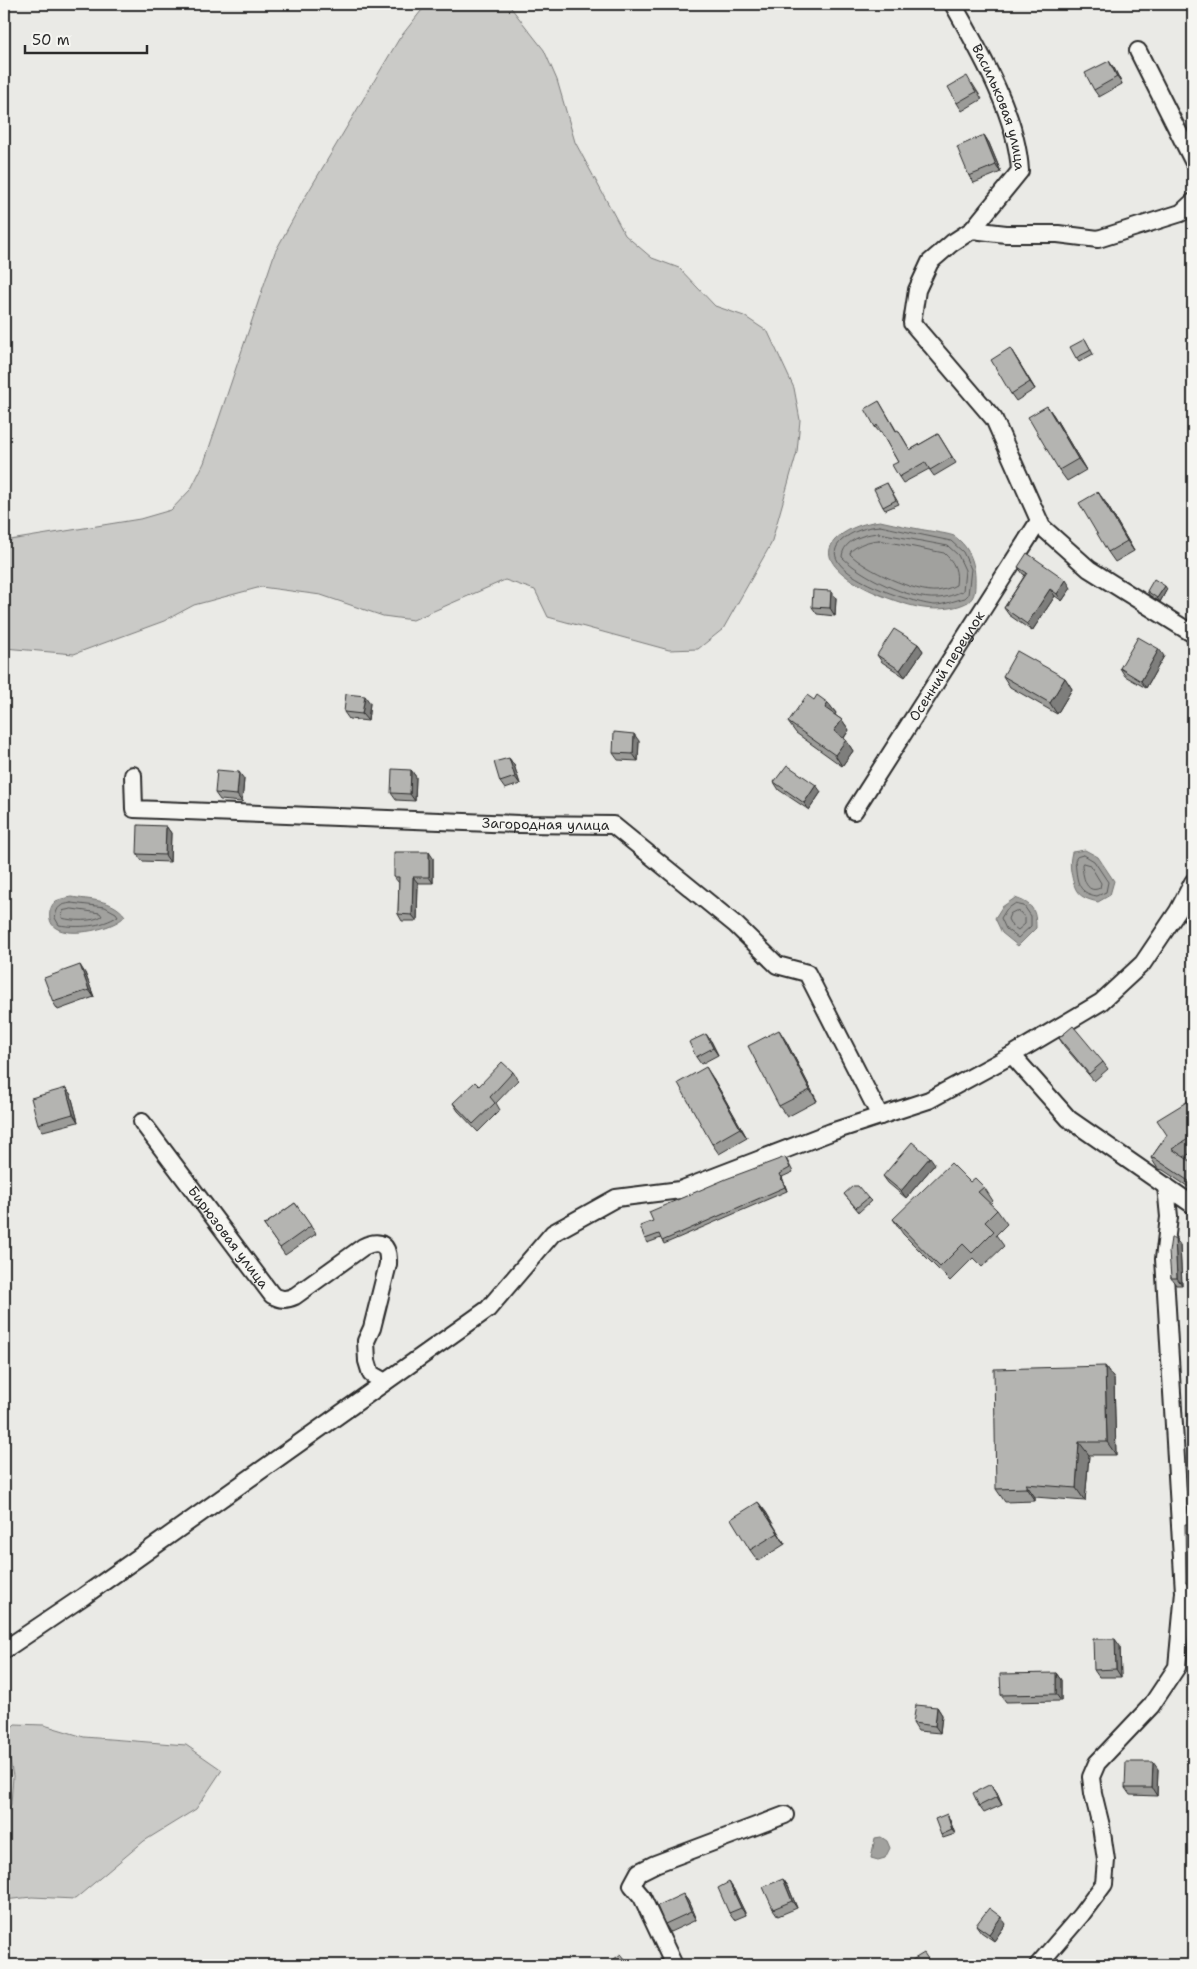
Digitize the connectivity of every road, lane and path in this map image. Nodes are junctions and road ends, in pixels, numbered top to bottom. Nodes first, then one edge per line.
1 (953, 4) edge
2 (1138, 51) dead end
3 (1193, 161) edge
4 (1193, 202) edge
5 (972, 230) junction
6 (1039, 521) junction
7 (1193, 634) edge
8 (133, 775) dead end
9 (854, 811) dead end
10 (1193, 882) edge
11 (1012, 1055) junction
12 (880, 1116) junction
13 (142, 1122) dead end
14 (1166, 1186) junction
15 (1193, 1205) edge
16 (385, 1382) junction
17 (4, 1650) edge
18 (785, 1815) dead end
19 (674, 1965) edge
20 (1038, 1965) edge

1 - 5 street, Васильковая улица
2 - 3 street
4 - 5 street
5 - 6 street, Васильковая улица
6 - 7 street
6 - 9 street, Осенний переулок
8 - 12 street, Загородная улица
10 - 11 street
11 - 12 street
11 - 14 street
12 - 16 street
13 - 16 street, Бирюзовая улица
14 - 15 street
14 - 20 street
16 - 17 street
18 - 19 street

